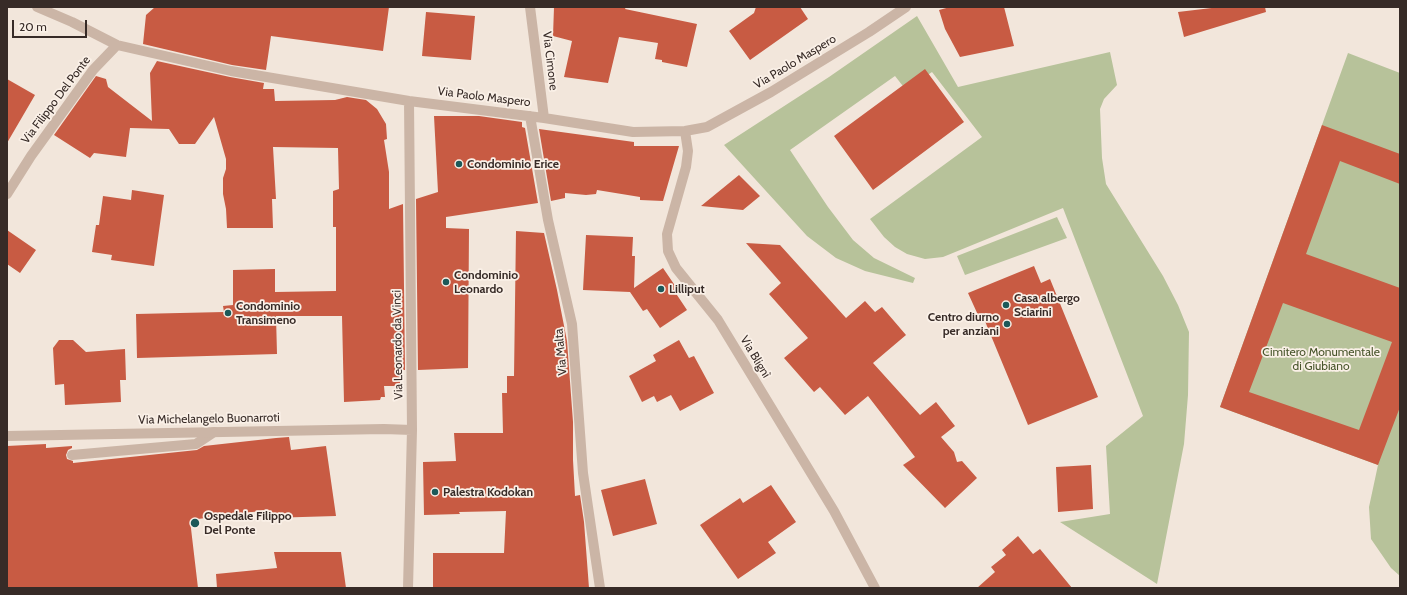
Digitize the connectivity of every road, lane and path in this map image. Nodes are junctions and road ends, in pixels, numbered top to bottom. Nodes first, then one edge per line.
1 (37, 7) edge
2 (530, 7) edge
3 (906, 7) edge
4 (117, 45) junction
5 (409, 101) junction
6 (530, 116) junction
7 (544, 118) junction
8 (685, 131) junction
9 (7, 194) edge
10 (412, 430) junction
11 (214, 432) junction
12 (7, 436) edge
13 (72, 455) dead end
14 (408, 588) edge
15 (600, 588) edge
16 (875, 588) edge

1 - 4 street, Via Paolo Maspero
2 - 7 street, Via Cimone
3 - 8 street, Via Paolo Maspero
4 - 5 street, Via Paolo Maspero
4 - 9 street, Via Filippo Del Ponte
5 - 6 street, Via Paolo Maspero
5 - 10 street, Via Leonardo da Vinci
6 - 7 street, Via Paolo Maspero
6 - 15 street, Via Malta
7 - 8 street, Via Paolo Maspero
8 - 16 street, Via Blignì
10 - 11 street, Via Michelangelo Buonarroti
10 - 14 street, Via Leonardo da Vinci
11 - 12 street, Via Michelangelo Buonarroti
11 - 13 street

